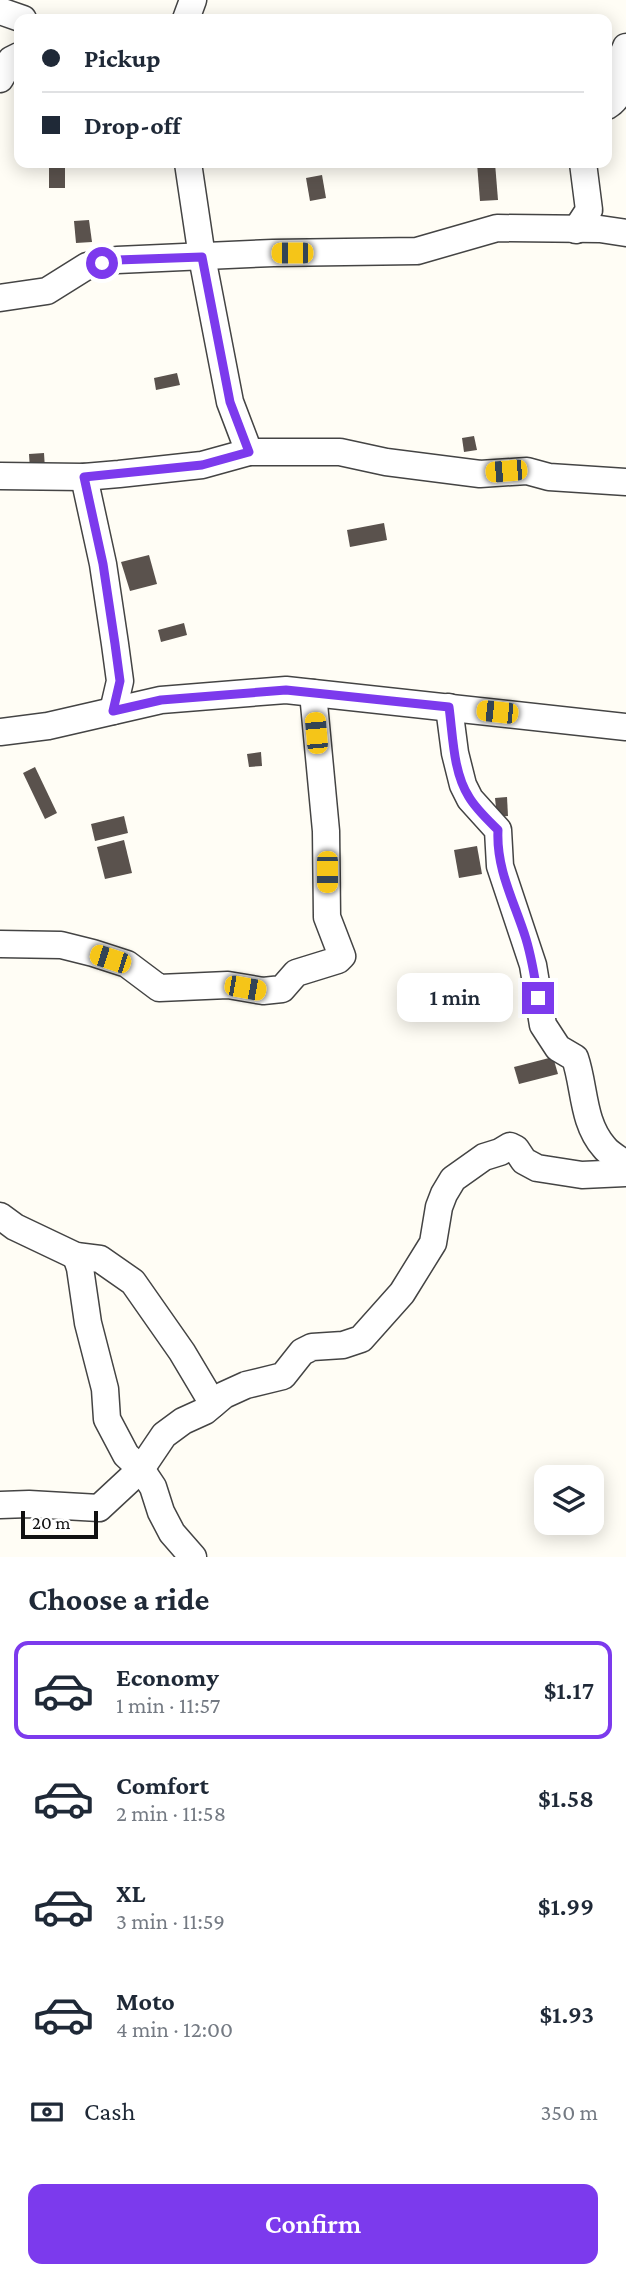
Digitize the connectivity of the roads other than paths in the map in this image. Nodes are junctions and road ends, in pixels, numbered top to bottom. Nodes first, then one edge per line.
1 (626, 47) edge
2 (14, 58) edge
3 (0, 79) edge
4 (612, 104) edge
5 (189, 168) edge
6 (584, 168) edge
7 (576, 230) junction
8 (626, 233) edge
9 (202, 257) junction
10 (0, 298) edge
11 (249, 452) junction
12 (0, 476) edge
13 (84, 477) junction
14 (626, 482) edge
15 (313, 693) junction
16 (449, 707) junction
17 (113, 711) junction
18 (626, 727) edge
19 (0, 732) edge
20 (0, 944) edge
21 (626, 1164) edge
22 (626, 1173) edge
23 (0, 1216) edge
24 (76, 1256) junction
25 (213, 1404) junction
26 (141, 1469) junction
27 (0, 1505) edge
28 (193, 1557) edge

1 - 4 street
2 - 3 street
5 - 9 street
6 - 7 street
7 - 8 street
7 - 9 street
9 - 10 street
9 - 11 street
11 - 13 street
11 - 14 street
12 - 13 street
13 - 17 street
15 - 16 street
15 - 17 street
15 - 20 street
16 - 18 street
16 - 21 street
17 - 19 street
22 - 25 street
23 - 24 street
24 - 25 street
24 - 26 street
25 - 26 street
26 - 27 street
26 - 28 street

